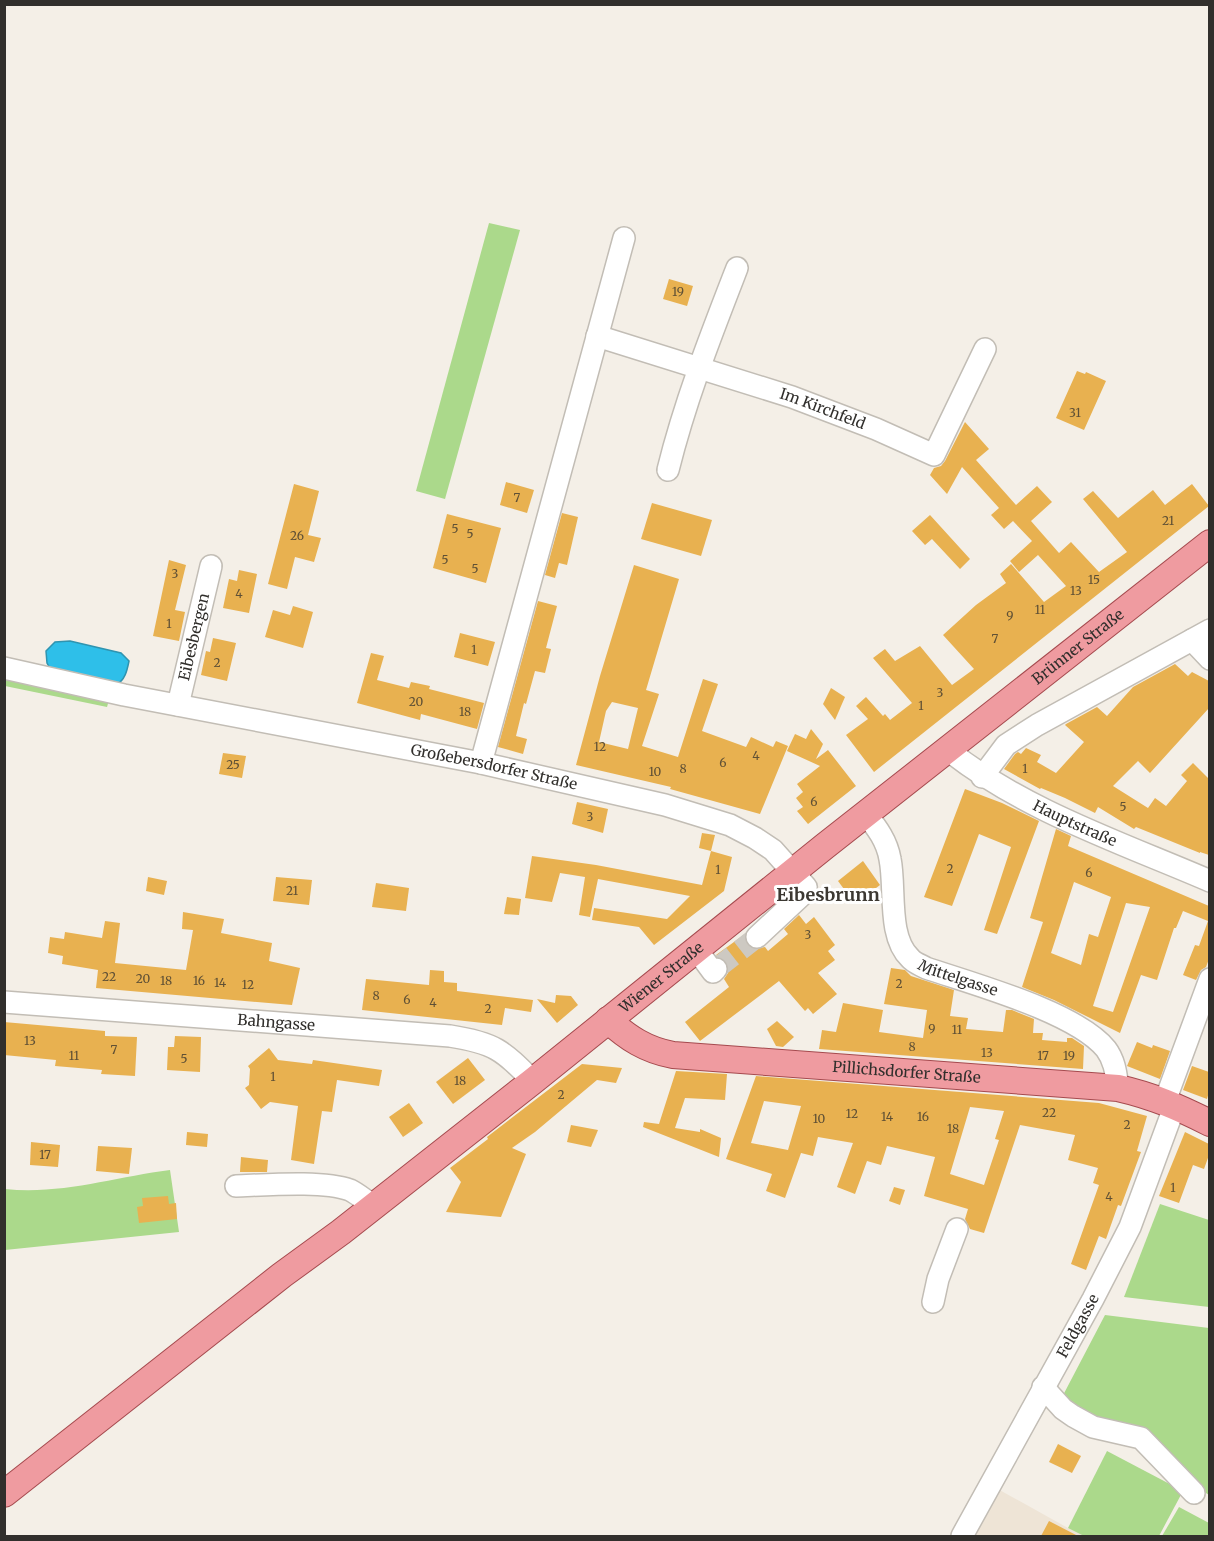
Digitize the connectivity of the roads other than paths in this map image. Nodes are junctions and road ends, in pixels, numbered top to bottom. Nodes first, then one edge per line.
1 (624, 238) dead end
2 (736, 268) dead end
3 (597, 336) junction
4 (985, 349) dead end
5 (698, 369) junction
6 (668, 470) dead end
7 (1209, 543) edge
8 (211, 566) dead end
9 (1201, 635) edge
10 (1209, 659) edge
11 (4, 668) edge
12 (178, 705) junction
13 (948, 750) junction
14 (481, 763) junction
15 (982, 777) junction
16 (866, 814) junction
17 (797, 878) junction
18 (1209, 881) edge
19 (757, 937) tunnel mouth
20 (696, 949) junction
21 (716, 969) dead end
22 (1209, 979) edge
23 (4, 1002) edge
24 (608, 1020) junction
25 (533, 1081) junction
26 (1118, 1088) junction
27 (1170, 1103) junction
28 (1209, 1123) edge
29 (236, 1186) dead end
30 (374, 1206) junction
31 (957, 1229) dead end
32 (933, 1302) dead end
33 (1043, 1387) junction
34 (1194, 1492) dead end
35 (4, 1494) edge
36 (962, 1536) edge

1 - 3 street
2 - 5 street
3 - 5 street, Im Kirchfeld
3 - 14 street
4 - 5 street, Im Kirchfeld
5 - 6 street
7 - 13 main road, Brünner Straße
8 - 12 street, Eibesbergen
9 - 10 street
9 - 15 street
11 - 12 street, Großebersdorfer Straße
12 - 14 street, Großebersdorfer Straße
13 - 15 street, Hauptstraße
13 - 16 main road, Wiener Straße
14 - 17 street, Großebersdorfer Straße
15 - 18 street, Hauptstraße
16 - 17 main road, Wiener Straße
16 - 26 street, Mittelgasse
17 - 19 street
17 - 20 main road, Wiener Straße
20 - 21 street
20 - 24 main road, Wiener Straße
22 - 27 street, Feldgasse
23 - 25 street, Bahngasse
24 - 25 main road, Wiener Straße
24 - 26 main road, Pillichsdorfer Straße
25 - 30 main road, Wiener Straße
26 - 27 main road, Pillichsdorfer Straße
27 - 28 main road, Pillichsdorfer Straße
27 - 33 street, Feldgasse
29 - 30 street
30 - 35 main road, Wiener Straße
31 - 32 street
33 - 34 street
33 - 36 street, Feldgasse

